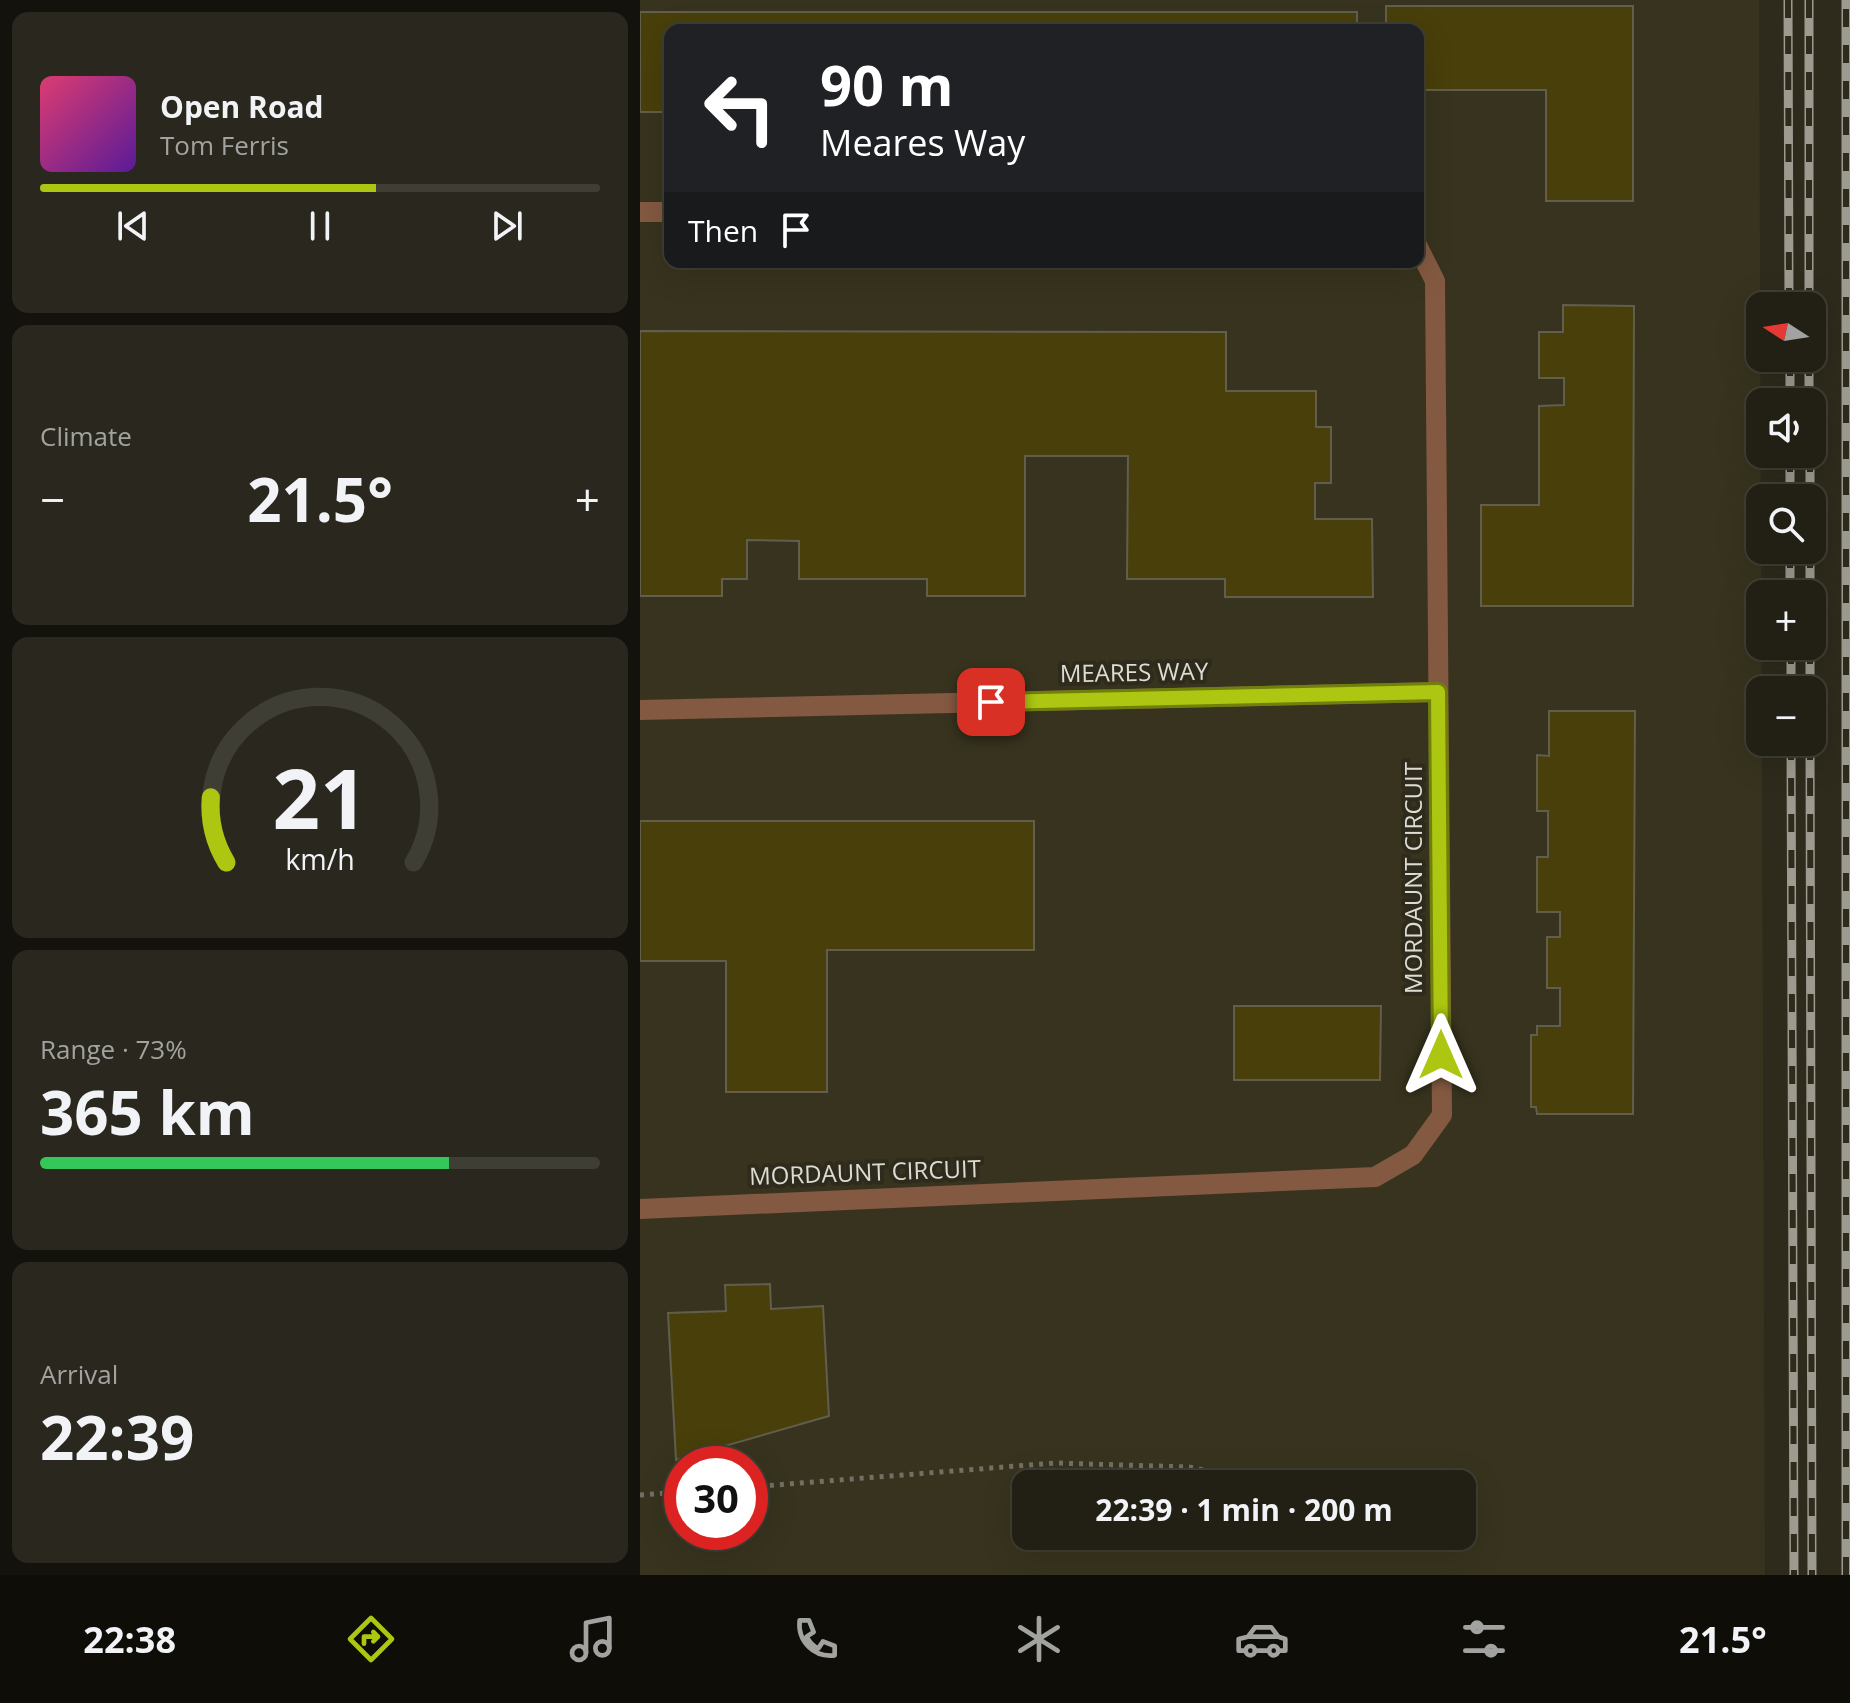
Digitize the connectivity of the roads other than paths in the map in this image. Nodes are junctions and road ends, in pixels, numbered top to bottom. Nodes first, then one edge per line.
1 (640, 212) edge
2 (664, 212) edge
3 (1424, 259) edge
4 (1438, 692) junction
5 (640, 710) edge
6 (640, 1209) edge

1 - 2 street
3 - 4 street, MORDAUNT CIRCUIT
4 - 5 street, MEARES WAY
4 - 6 street, MORDAUNT CIRCUIT

